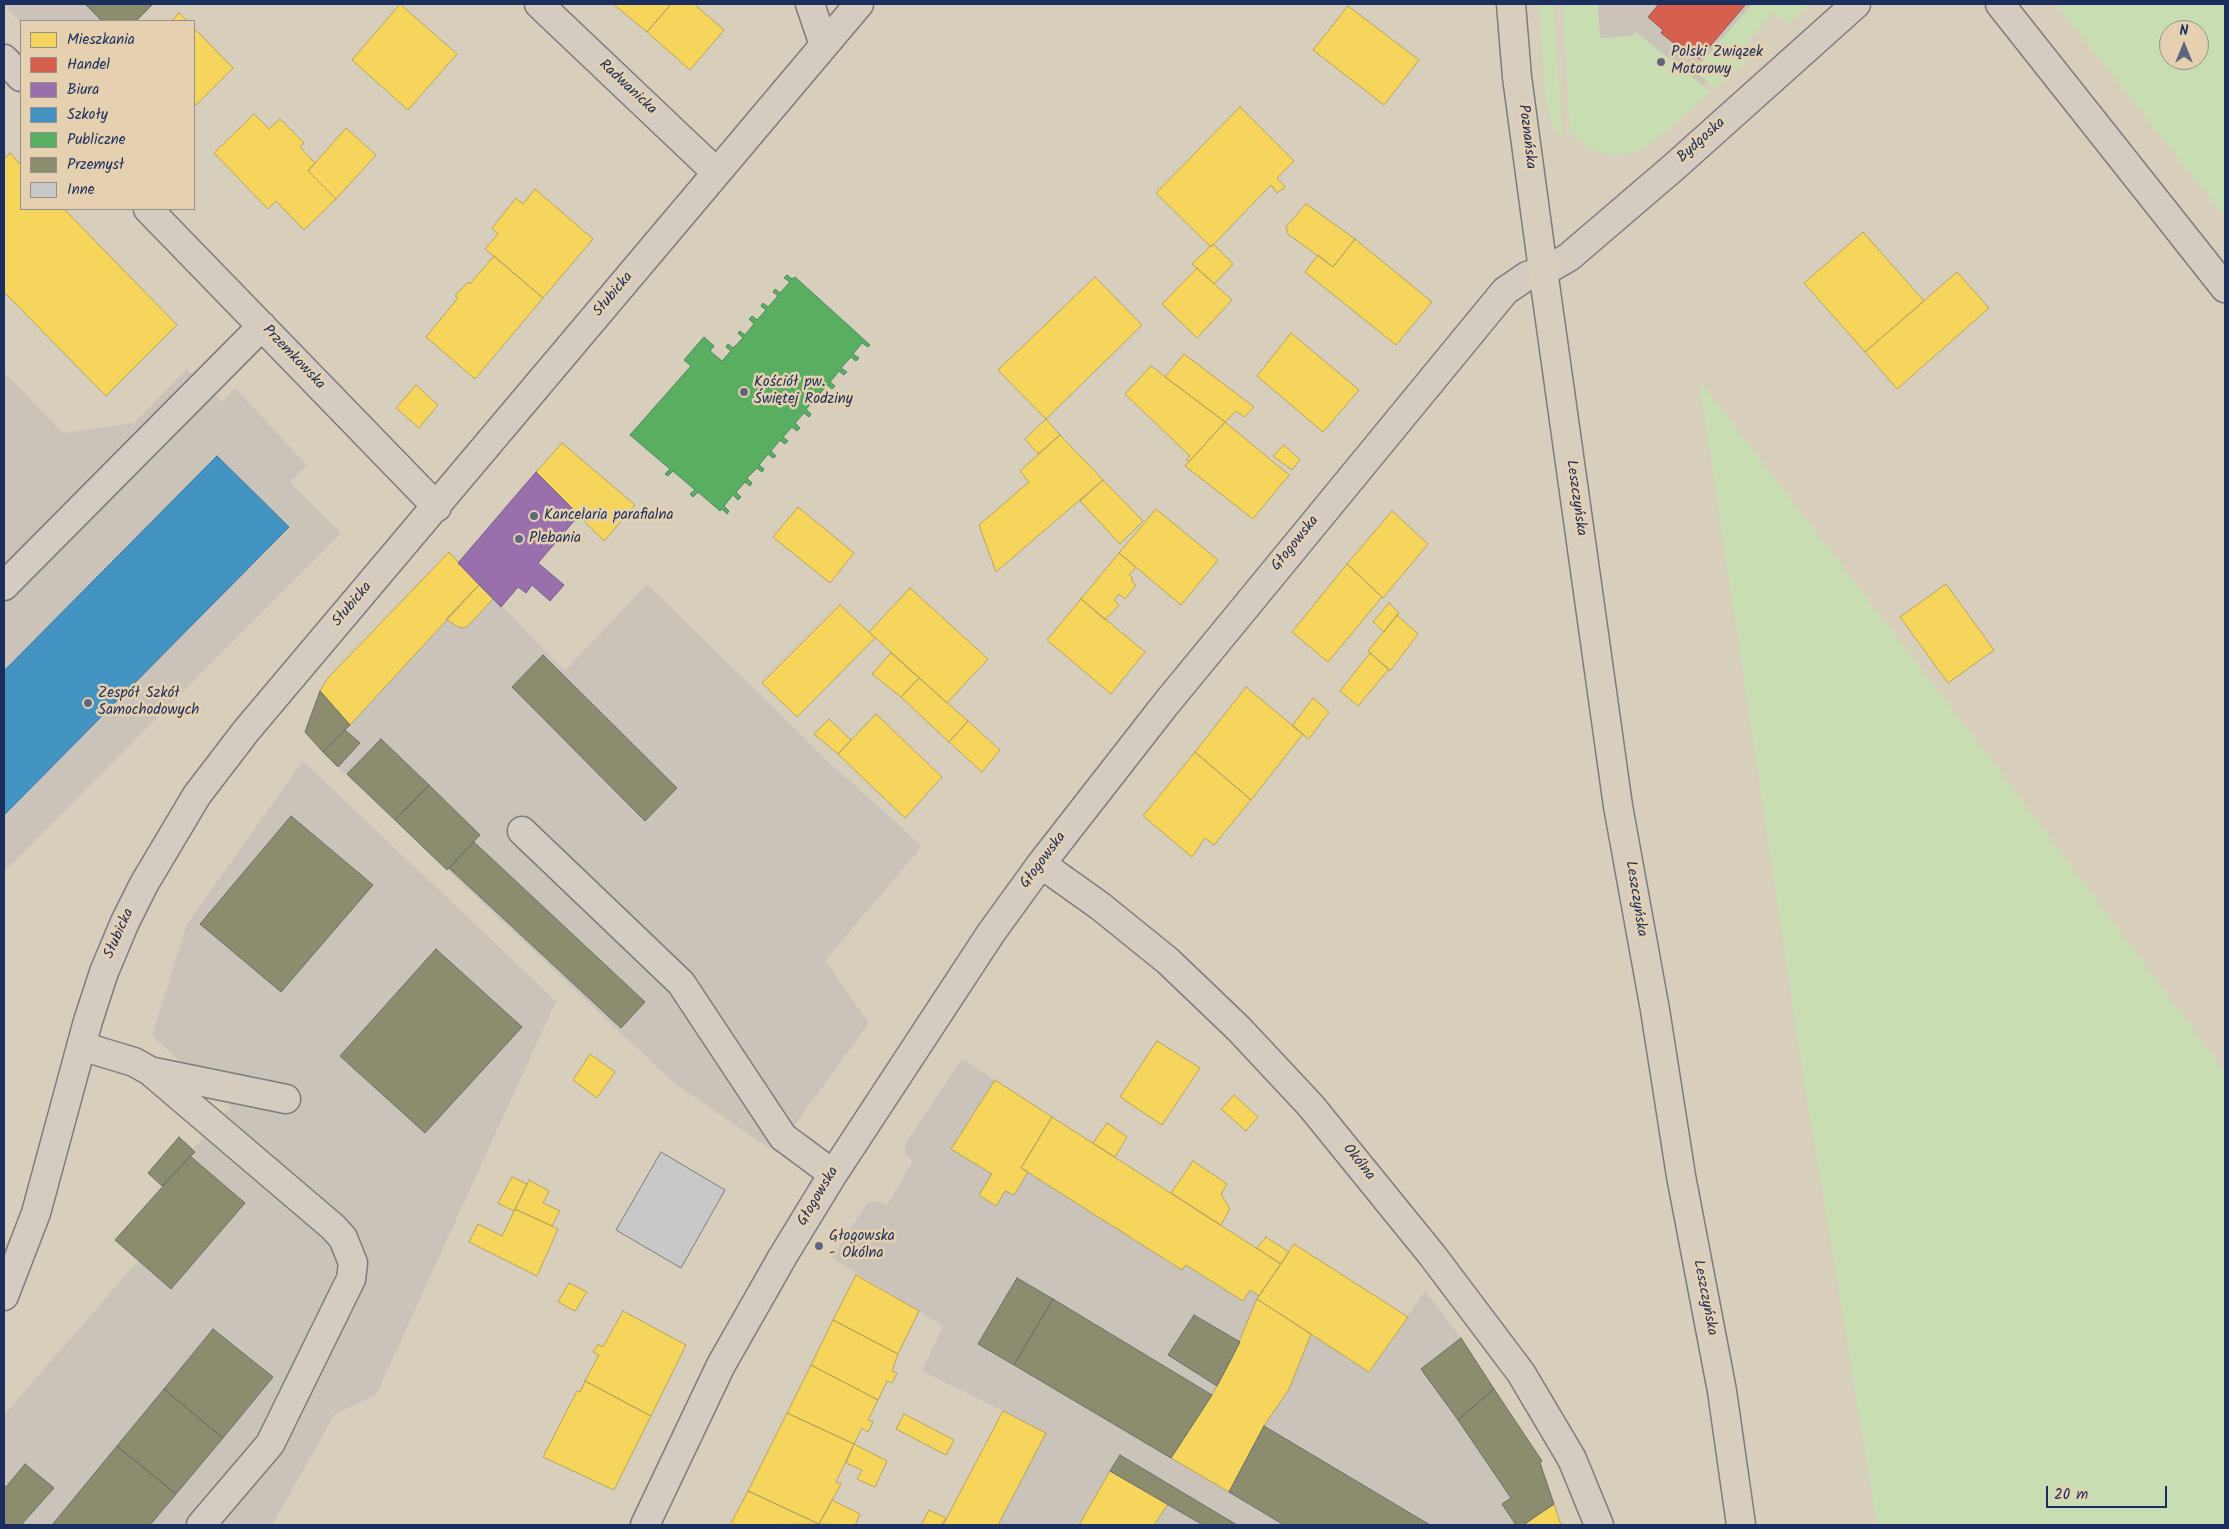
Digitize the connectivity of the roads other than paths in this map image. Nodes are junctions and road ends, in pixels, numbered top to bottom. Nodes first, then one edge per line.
1 (539, 4) edge
2 (810, 4) edge
3 (859, 4) edge
4 (1511, 4) edge
5 (1856, 4) edge
6 (2000, 4) edge
7 (824, 45) junction
8 (4, 60) edge
9 (20, 77) edge
10 (716, 172) junction
11 (149, 210) edge
12 (1543, 270) junction
13 (2225, 288) edge
14 (262, 326) junction
15 (437, 507) junction
16 (4, 586) edge
17 (522, 831) dead end
18 (1041, 864) junction
19 (81, 1046) junction
20 (150, 1071) junction
21 (286, 1099) dead end
22 (833, 1174) junction
23 (4, 1296) edge
24 (202, 1525) edge
25 (645, 1525) edge
26 (1599, 1525) edge
27 (1741, 1525) edge

1 - 10 street, Radwanicka
2 - 7 street
3 - 7 street, Słubicka
4 - 12 main road, Poznańska
5 - 12 street, Bydgoska
6 - 13 street
7 - 10 street, Słubicka
8 - 9 street
10 - 15 street, Słubicka
11 - 14 street, Przemkowska
12 - 18 street, Głogowska
12 - 27 main road, Leszczyńska
14 - 15 street, Przemkowska
14 - 16 street
15 - 19 street, Słubicka
17 - 22 street
18 - 22 street, Głogowska
18 - 26 street, Okólna
19 - 20 street
19 - 23 street, Słubicka
20 - 21 street
20 - 24 street
22 - 25 street, Głogowska

